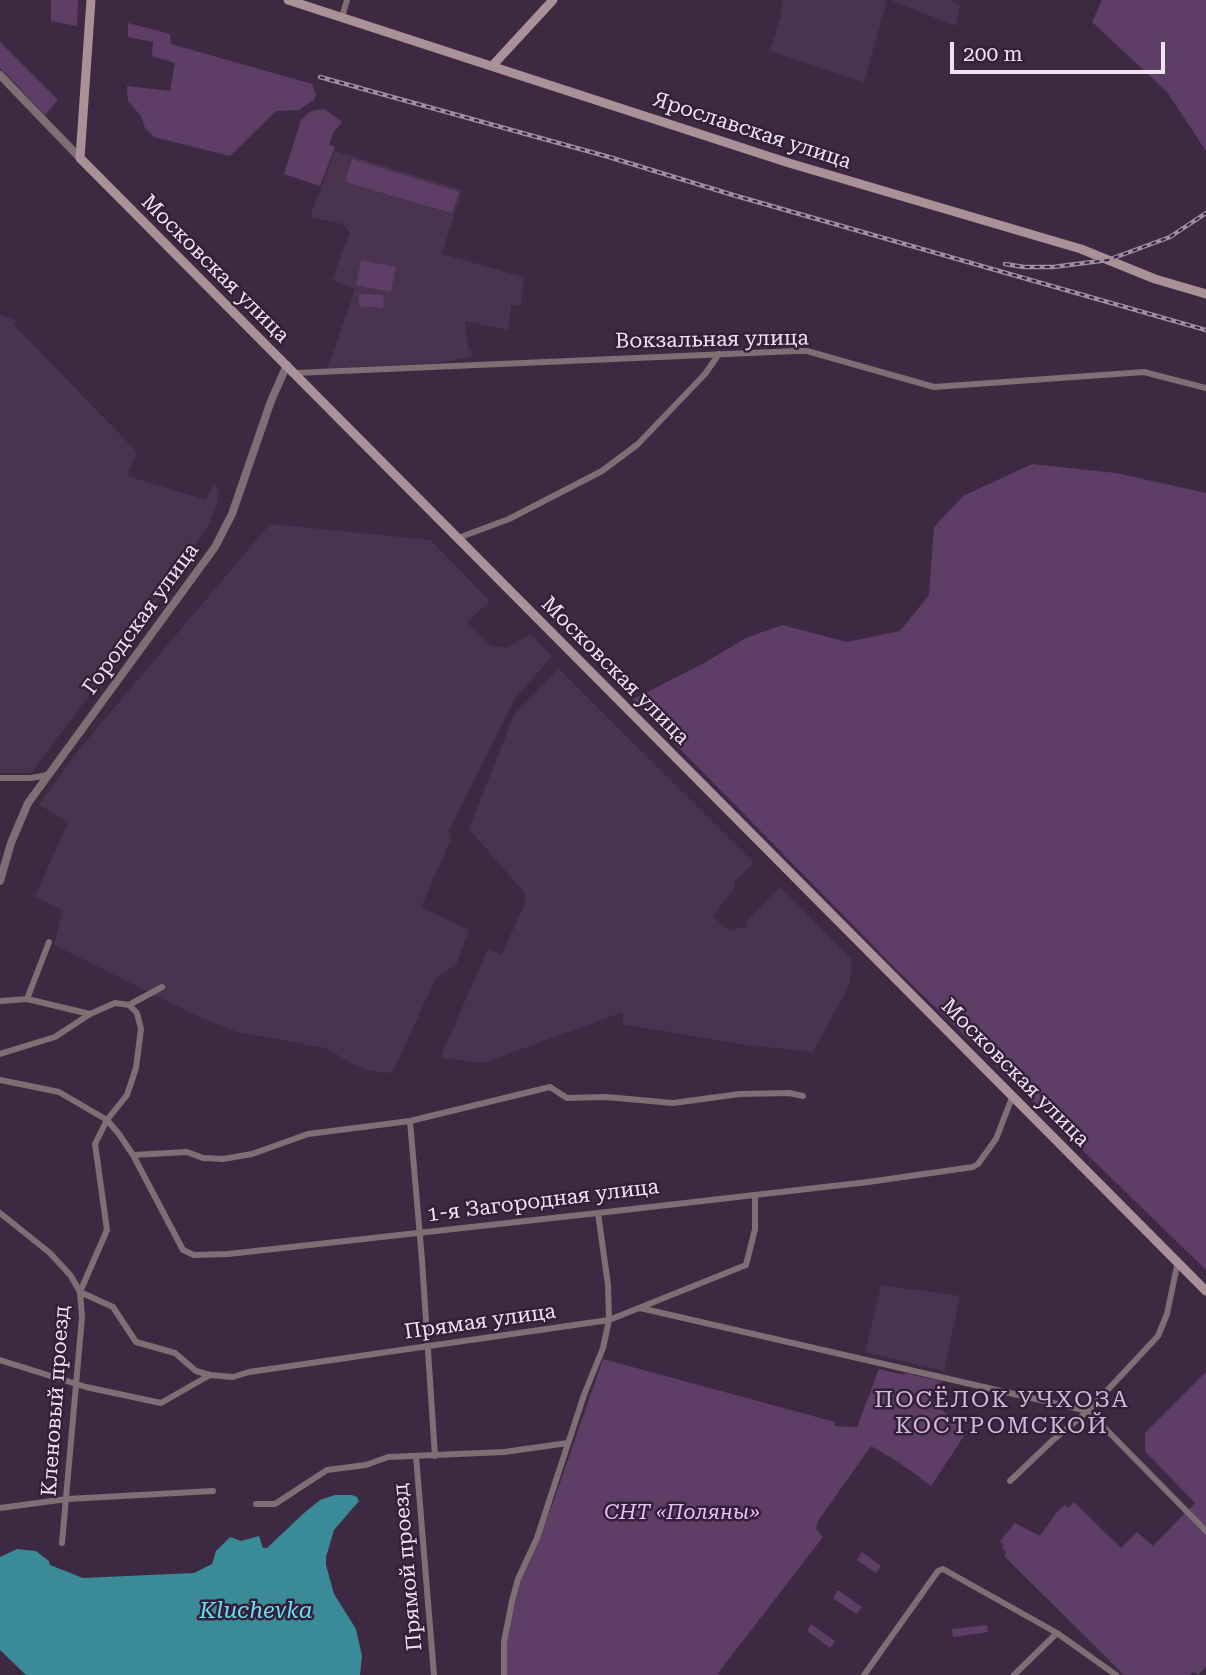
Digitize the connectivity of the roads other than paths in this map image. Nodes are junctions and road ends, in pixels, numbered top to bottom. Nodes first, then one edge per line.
1 (91, 0) edge
2 (288, 0) edge
3 (347, 0) edge
4 (553, 0) edge
5 (342, 17) junction
6 (493, 65) junction
7 (0, 75) edge
8 (80, 158) junction
9 (1206, 294) edge
10 (719, 354) junction
11 (287, 365) junction
12 (295, 373) junction
13 (1206, 388) edge
14 (458, 538) junction
15 (48, 775) junction
16 (0, 778) edge
17 (0, 881) edge
18 (49, 943) dead end
19 (162, 987) dead end
20 (27, 999) junction
21 (0, 1001) edge
22 (129, 1005) junction
23 (90, 1014) junction
24 (0, 1054) edge
25 (0, 1080) edge
26 (1013, 1095) junction
27 (803, 1096) dead end
28 (107, 1120) junction
29 (410, 1121) junction
30 (133, 1155) junction
31 (754, 1195) junction
32 (0, 1213) edge
33 (598, 1213) junction
34 (420, 1233) junction
35 (1178, 1261) junction
36 (1206, 1291) edge
37 (80, 1292) junction
38 (639, 1308) junction
39 (609, 1320) junction
40 (427, 1346) junction
41 (0, 1360) edge
42 (210, 1375) junction
43 (75, 1384) junction
44 (1088, 1411) junction
45 (568, 1443) junction
46 (415, 1456) junction
47 (435, 1456) junction
48 (1010, 1481) dead end
49 (213, 1491) dead end
50 (67, 1499) junction
51 (256, 1504) dead end
52 (0, 1508) edge
53 (1206, 1531) edge
54 (62, 1543) dead end
55 (1057, 1633) junction
56 (434, 1675) edge
57 (504, 1675) edge
58 (864, 1675) edge
59 (1014, 1675) edge
60 (1116, 1675) edge

1 - 8 main road
2 - 5 main road, Ярославская улица
3 - 5 street
4 - 6 main road
5 - 6 main road, Ярославская улица
6 - 9 main road, Ярославская улица
7 - 8 street, Московская улица
8 - 11 main road, Московская улица
10 - 12 street, Вокзальная улица
10 - 13 street, Вокзальная улица
10 - 14 street
11 - 12 main road, Московская улица
11 - 15 street, Городская улица
12 - 14 main road, Московская улица
14 - 26 main road, Московская улица
15 - 16 street
15 - 17 street, Городская улица
18 - 20 street
19 - 22 street
20 - 21 street
20 - 23 street
22 - 23 street
22 - 28 street
23 - 24 street
25 - 28 street
26 - 31 street, 1-я Загородная улица
26 - 35 main road, Московская улица
27 - 29 street
28 - 30 street, 1-я Загородная улица
28 - 37 street
29 - 30 street
29 - 34 street
30 - 34 street, 1-я Загородная улица
31 - 33 street, 1-я Загородная улица
31 - 38 street, Прямая улица
32 - 37 street, Кленовый проезд
33 - 34 street, 1-я Загородная улица
33 - 39 street
34 - 40 street
35 - 36 main road, Московская улица
35 - 44 street
37 - 42 street
37 - 43 street, Кленовый проезд
38 - 39 street, Прямая улица
38 - 44 street
39 - 40 street, Прямая улица
39 - 45 street
40 - 42 street, Прямая улица
40 - 47 street
41 - 43 street
42 - 43 street
43 - 50 street, Кленовый проезд
44 - 48 street
44 - 53 street
45 - 47 street, Прямой проезд
45 - 57 street
46 - 47 street, Прямой проезд
46 - 51 street, Прямой проезд
46 - 56 street, Прямой проезд
49 - 50 street
50 - 52 street
50 - 54 street, Кленовый проезд
55 - 58 street
55 - 59 street
55 - 60 street

